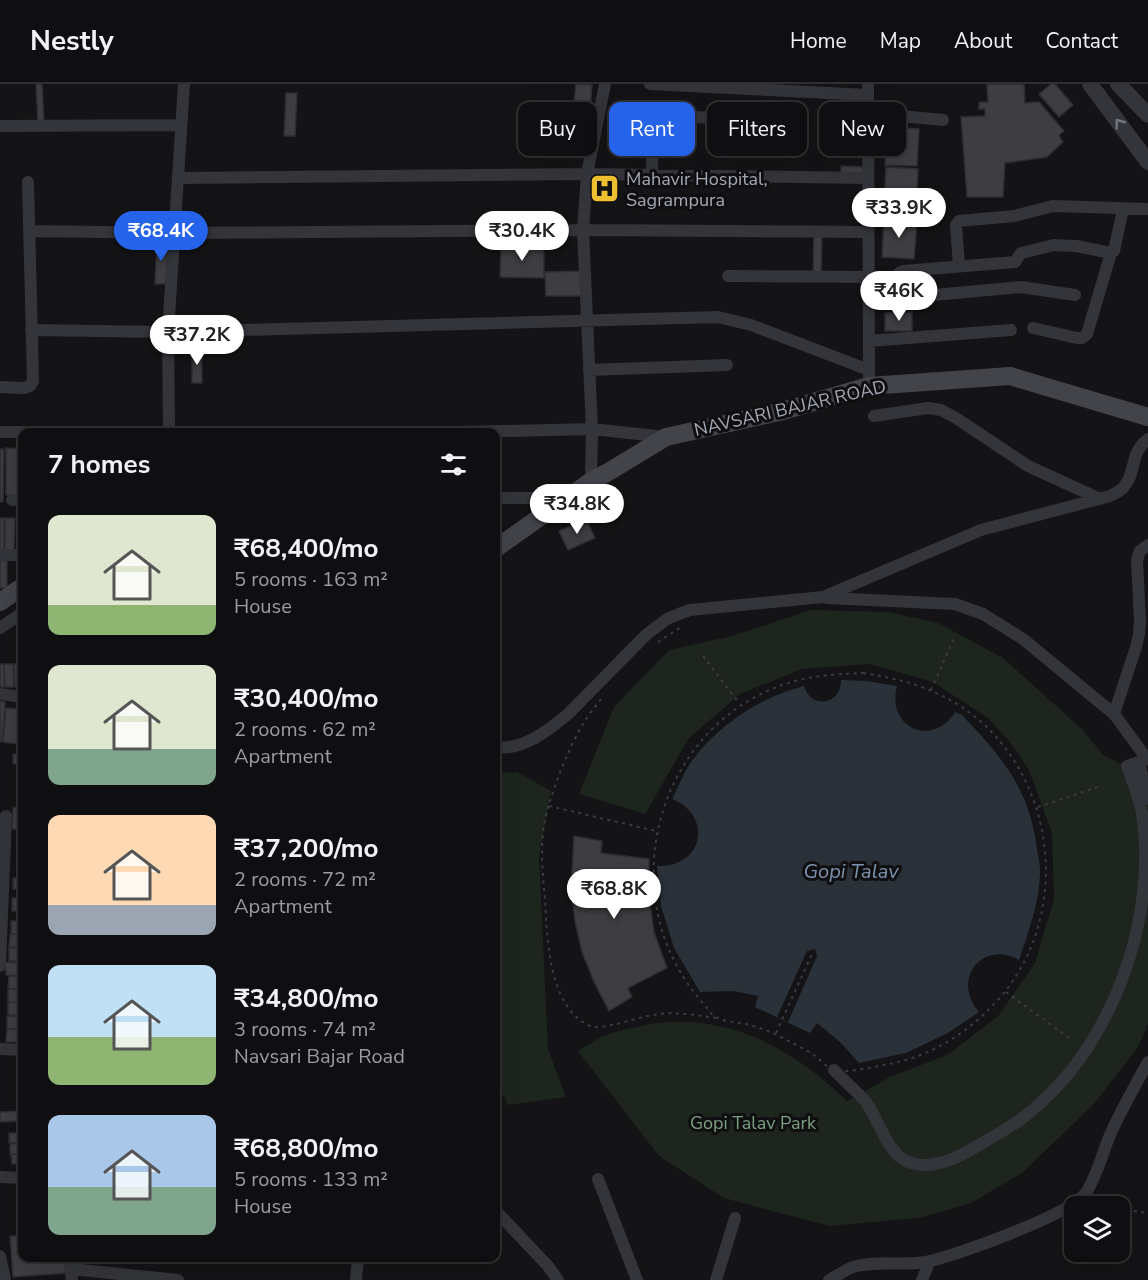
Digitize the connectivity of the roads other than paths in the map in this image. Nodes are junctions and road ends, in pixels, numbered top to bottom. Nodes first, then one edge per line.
1 (184, 84) edge
2 (605, 84) edge
3 (650, 84) edge
4 (1090, 84) edge
5 (1118, 84) edge
6 (758, 87) edge
7 (868, 90) edge
8 (1148, 115) edge
9 (906, 117) edge
10 (707, 118) edge
11 (943, 120) dead end
12 (181, 124) junction
13 (0, 126) edge
14 (868, 156) edge
15 (1148, 162) edge
16 (587, 174) junction
17 (652, 175) junction
18 (179, 178) junction
19 (868, 178) junction
20 (28, 182) dead end
21 (869, 209) junction
22 (940, 209) dead end
23 (1123, 209) junction
24 (1148, 209) edge
25 (583, 230) junction
26 (29, 231) junction
27 (868, 232) junction
28 (174, 233) junction
29 (1111, 253) junction
30 (959, 266) junction
31 (728, 276) dead end
32 (869, 277) junction
33 (1075, 295) dead end
34 (900, 298) junction
35 (869, 301) junction
36 (588, 321) junction
37 (1033, 328) dead end
38 (31, 330) junction
39 (1011, 330) dead end
40 (168, 332) junction
41 (869, 341) junction
42 (727, 365) dead end
43 (589, 370) junction
44 (869, 378) junction
45 (0, 387) edge
46 (874, 416) dead end
47 (1148, 417) edge
48 (169, 428) edge
49 (592, 429) junction
50 (500, 431) edge
51 (0, 432) edge
52 (18, 432) edge
53 (666, 437) junction
54 (1148, 439) edge
55 (591, 481) junction
56 (500, 498) edge
57 (567, 498) junction
58 (1100, 499) junction
59 (500, 545) edge
60 (1148, 545) edge
61 (0, 555) edge
62 (18, 555) edge
63 (18, 590) edge
64 (823, 597) junction
65 (0, 602) edge
66 (18, 617) edge
67 (0, 628) edge
68 (0, 694) edge
69 (18, 696) edge
70 (1114, 714) junction
71 (500, 746) edge
72 (1145, 760) edge
73 (1148, 799) edge
74 (6, 816) dead end
75 (0, 966) edge
76 (0, 1050) edge
77 (18, 1050) edge
78 (1148, 1062) edge
79 (834, 1070) road end
80 (0, 1178) edge
81 (18, 1178) edge
82 (598, 1179) dead end
83 (500, 1215) edge
84 (735, 1218) dead end
85 (0, 1256) edge
86 (930, 1261) junction
87 (358, 1262) edge
88 (71, 1269) edge
89 (5, 1280) edge
90 (178, 1280) edge
91 (356, 1280) edge
92 (558, 1280) edge
93 (637, 1280) edge
94 (716, 1280) edge
95 (829, 1280) edge
96 (922, 1280) edge

1 - 12 street
2 - 16 street
3 - 6 street
15 -> 4 street
5 - 8 street
6 - 7 street
9 - 11 street
10 - 17 street
12 - 13 street
12 - 18 street
14 - 19 street
16 - 17 street
16 - 18 street
16 - 25 street
17 - 19 street
18 - 28 street
19 - 21 street
20 - 26 street
21 - 22 street
21 - 27 street
23 - 24 street
23 - 29 street
23 - 30 street
25 - 27 street
25 - 28 street
25 - 36 street
26 - 28 street
26 - 38 street
27 - 32 street
28 - 40 street
29 - 30 street
29 - 37 street
30 - 34 street
31 - 32 street
32 - 35 street
33 - 34 street
34 - 35 street
35 - 41 street
36 - 40 street
36 - 43 street
36 - 44 street
38 - 40 street
38 - 45 street
39 - 41 street
40 - 48 street
41 - 44 street
42 - 43 street
43 - 49 street
44 - 47 main road, NAVSARI BAJAR ROAD
44 - 53 main road, NAVSARI BAJAR ROAD
46 - 58 street
49 - 50 street
49 - 53 street
49 - 55 street
51 - 52 street
53 - 55 main road, NAVSARI BAJAR ROAD
54 - 58 street
55 - 57 main road, NAVSARI BAJAR ROAD
56 - 57 street
57 - 59 main road, NAVSARI BAJAR ROAD
58 - 64 street
60 - 70 street
61 - 62 street
63 - 65 main road
64 - 70 street
64 - 71 street
66 - 67 street
68 - 69 street
70 - 72 street
72 - 73 street
72 - 79 street
74 - 75 street
76 - 77 street
78 - 86 street
80 - 81 street
82 - 93 street
83 - 92 street
84 - 94 street
85 - 89 street
86 - 95 street
86 - 96 street
87 - 91 street
88 - 90 street

